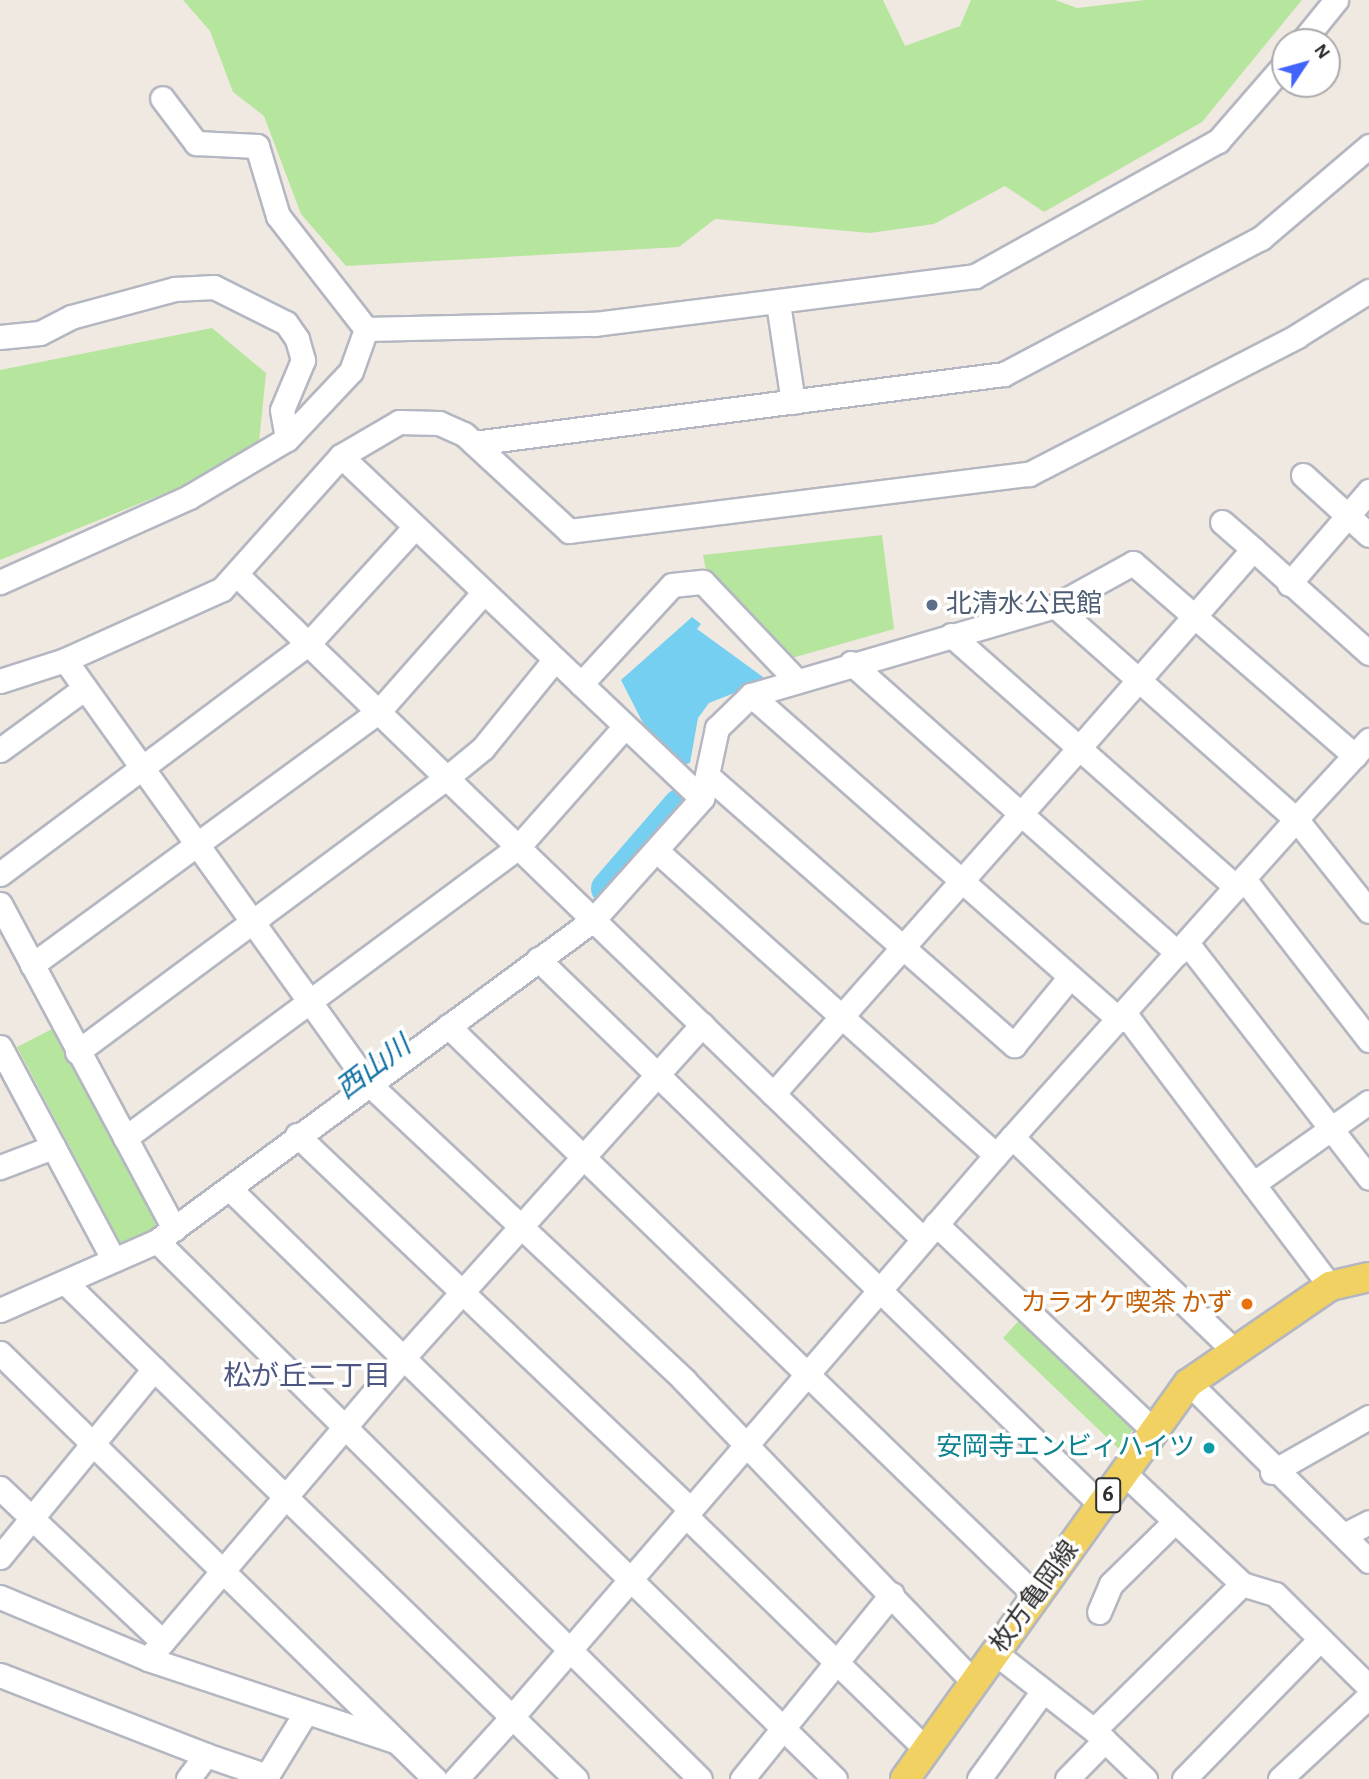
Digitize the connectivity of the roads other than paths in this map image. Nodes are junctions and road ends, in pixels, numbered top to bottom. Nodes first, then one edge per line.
1 (1336, 0) edge
2 (1313, 28) edge
3 (1271, 80) edge
4 (162, 98) dead end
5 (1369, 146) edge
6 (1369, 291) edge
7 (778, 303) junction
8 (366, 329) junction
9 (0, 337) edge
10 (793, 402) junction
11 (287, 439) junction
12 (474, 443) junction
13 (341, 456) junction
14 (1303, 475) dead end
15 (1369, 491) edge
16 (1348, 517) junction
17 (1222, 522) dead end
18 (414, 528) junction
19 (1369, 535) edge
20 (1253, 549) junction
21 (237, 575) junction
22 (0, 582) edge
23 (1289, 584) junction
24 (483, 593) junction
25 (1055, 606) junction
26 (1195, 615) junction
27 (951, 635) junction
28 (309, 643) junction
29 (1369, 653) edge
30 (555, 659) junction
31 (65, 660) junction
32 (851, 663) junction
33 (796, 680) junction
34 (1138, 680) junction
35 (0, 681) edge
36 (581, 684) junction
37 (85, 688) junction
38 (751, 695) junction
39 (380, 710) junction
40 (625, 726) junction
41 (1079, 748) junction
42 (0, 750) edge
43 (1364, 750) edge
44 (142, 768) junction
45 (449, 776) junction
46 (706, 788) junction
47 (1018, 815) junction
48 (1296, 819) junction
49 (195, 845) junction
50 (519, 846) junction
51 (657, 851) junction
52 (0, 873) edge
53 (960, 880) junction
54 (1240, 883) junction
55 (0, 904) edge
56 (1369, 911) edge
57 (593, 920) junction
58 (252, 923) junction
59 (900, 946) junction
60 (1183, 948) junction
61 (538, 959) junction
62 (32, 965) junction
63 (1069, 978) junction
64 (306, 1000) junction
65 (840, 1013) junction
66 (1123, 1017) junction
67 (702, 1025) junction
68 (449, 1026) junction
69 (1369, 1040) edge
70 (0, 1046) edge
71 (77, 1052) junction
72 (655, 1076) junction
73 (368, 1083) junction
74 (773, 1094) junction
75 (1369, 1102) edge
76 (1332, 1130) junction
77 (297, 1135) junction
78 (1012, 1137) junction
79 (125, 1138) junction
80 (53, 1147) junction
81 (996, 1154) junction
82 (584, 1160) junction
83 (0, 1167) edge
84 (1369, 1178) edge
85 (1253, 1184) junction
86 (230, 1189) junction
87 (519, 1229) junction
88 (930, 1231) junction
89 (166, 1235) junction
90 (113, 1259) junction
91 (1369, 1277) edge
92 (65, 1282) junction
93 (1330, 1286) junction
94 (463, 1291) junction
95 (878, 1291) junction
96 (2, 1303) edge
97 (1233, 1350) junction
98 (0, 1353) edge
99 (404, 1358) junction
100 (155, 1369) junction
101 (808, 1371) junction
102 (1189, 1383) junction
103 (1369, 1417) edge
104 (346, 1428) junction
105 (1155, 1432) junction
106 (93, 1447) junction
107 (745, 1447) junction
108 (1272, 1472) junction
109 (1124, 1473) junction
110 (0, 1488) edge
111 (284, 1495) junction
112 (1101, 1505) junction
113 (688, 1512) junction
114 (32, 1519) junction
115 (1175, 1521) junction
116 (1369, 1522) edge
117 (1344, 1535) junction
118 (0, 1557) edge
119 (1369, 1561) edge
120 (223, 1571) junction
121 (628, 1580) junction
122 (1242, 1584) junction
123 (892, 1594) junction
124 (0, 1597) edge
125 (1037, 1597) junction
126 (1099, 1612) dead end
127 (1320, 1639) junction
128 (570, 1646) junction
129 (155, 1650) junction
130 (994, 1652) junction
131 (837, 1663) junction
132 (0, 1675) edge
133 (974, 1682) junction
134 (1369, 1687) edge
135 (1044, 1691) junction
136 (1369, 1696) edge
137 (304, 1715) junction
138 (512, 1717) junction
139 (784, 1728) junction
140 (1100, 1735) junction
141 (400, 1742) junction
142 (925, 1748) junction
143 (206, 1755) junction
144 (266, 1778) edge
145 (187, 1779) edge
146 (435, 1779) edge
147 (456, 1779) edge
148 (576, 1779) edge
149 (700, 1779) edge
150 (742, 1779) edge
151 (835, 1779) edge
152 (905, 1779) edge
153 (979, 1779) edge
154 (1067, 1779) edge
155 (1144, 1779) edge
156 (1184, 1779) edge
157 (1280, 1779) edge

1 - 2 street
3 - 7 street
4 - 8 street
5 - 10 street
6 - 12 street
7 - 8 street
7 - 10 street
8 - 11 street
9 - 11 street
10 - 12 street
11 - 22 street
12 - 13 street
13 - 18 street
13 - 21 street
14 - 16 street
15 - 16 street
16 - 19 street
16 - 23 street
17 - 20 street
18 - 24 street
18 - 28 street
20 - 23 street
20 - 26 street
21 - 28 street
21 - 31 street
23 - 29 street
24 - 30 street
24 - 39 street
25 - 26 street
25 - 27 street
25 - 34 street
26 - 34 street
26 - 43 street
27 - 32 street
27 - 41 street
28 - 39 street
28 - 44 street
30 - 36 street
30 - 45 street
31 - 35 street
31 - 37 street
32 - 33 street
32 - 47 street
33 - 36 street
33 - 38 street
34 - 41 street
34 - 48 street
36 - 40 street
37 - 42 street
37 - 44 street
38 - 46 street
38 - 53 street
39 - 45 street
39 - 49 street
40 - 46 street
40 - 50 street
41 - 47 street
41 - 54 street
43 - 48 street
44 - 49 street
44 - 52 street
45 - 50 street
45 - 58 street
46 - 51 street
46 - 59 street
47 - 53 street
47 - 60 street
48 - 54 street
48 - 56 street
49 - 58 street
49 - 62 street
50 - 57 street
50 - 64 street
51 - 57 street
51 - 65 street
53 - 59 street
53 - 63 street
54 - 60 street
54 - 69 street
55 - 62 street
57 - 61 street
57 - 67 street
58 - 64 street
58 - 71 street
59 - 63 street
59 - 65 street
60 - 66 street
60 - 76 street
61 - 68 street
61 - 72 street
62 - 71 street
63 - 66 street
64 - 73 street
64 - 79 street
65 - 74 street
65 - 81 street
66 - 78 street
66 - 85 street
67 - 72 street
67 - 74 street
68 - 73 street
68 - 82 street
70 - 80 street
71 - 79 street
72 - 82 street
72 - 95 street
73 - 77 street
73 - 87 street
74 - 88 street
75 - 76 street
76 - 84 street
76 - 85 street
77 - 86 street
77 - 94 street
78 - 81 street
78 - 97 street
79 - 89 street
80 - 83 street
80 - 90 street
81 - 88 street
82 - 87 street
82 - 101 street
85 - 93 street
86 - 89 street
86 - 99 street
87 - 94 street
87 - 107 street
88 - 95 street
88 - 105 street
89 - 90 street
89 - 104 street
90 - 92 street
91 - 93 main road, 枚方亀岡線 / 6
92 - 96 street
92 - 100 street
93 - 97 main road, 枚方亀岡線 / 6
94 - 99 street
94 - 113 street
95 - 101 street
95 - 112 street
97 - 102 main road, 枚方亀岡線 / 6
98 - 106 street
99 - 104 street
99 - 121 street
100 - 106 street
100 - 111 street
101 - 107 street
101 - 125 street
102 - 105 main road, 枚方亀岡線 / 6
102 - 108 street
103 - 108 street
104 - 111 street
104 - 128 street
105 - 109 main road, 枚方亀岡線 / 6
106 - 114 street
106 - 120 street
107 - 113 street
107 - 123 street
108 - 117 street
109 - 112 main road, 枚方亀岡線 / 6
109 - 115 street
110 - 114 street
111 - 120 street
111 - 138 street
112 - 125 main road, 枚方亀岡線 / 6
113 - 121 street
113 - 131 street
114 - 118 street
114 - 129 street
115 - 122 street
115 - 126 street
116 - 117 street
117 - 119 street
120 - 129 street
120 - 141 street
121 - 128 street
121 - 139 street
122 - 127 street
122 - 140 street
123 - 131 street
123 - 133 street
124 - 129 street
125 - 130 main road, 枚方亀岡線 / 6
127 - 134 street
127 - 156 street
128 - 138 street
128 - 149 street
129 - 137 street
130 - 133 main road, 枚方亀岡線 / 6
130 - 135 street
131 - 139 street
131 - 142 street
132 - 143 street
133 - 142 main road, 枚方亀岡線 / 6
135 - 140 street
135 - 153 street
136 - 157 street
137 - 141 street
137 - 144 street
138 - 147 street
138 - 148 street
139 - 150 street
139 - 151 street
140 - 154 street
140 - 155 street
141 - 146 street
142 - 152 main road, 枚方亀岡線 / 6
143 - 144 street
143 - 145 street

